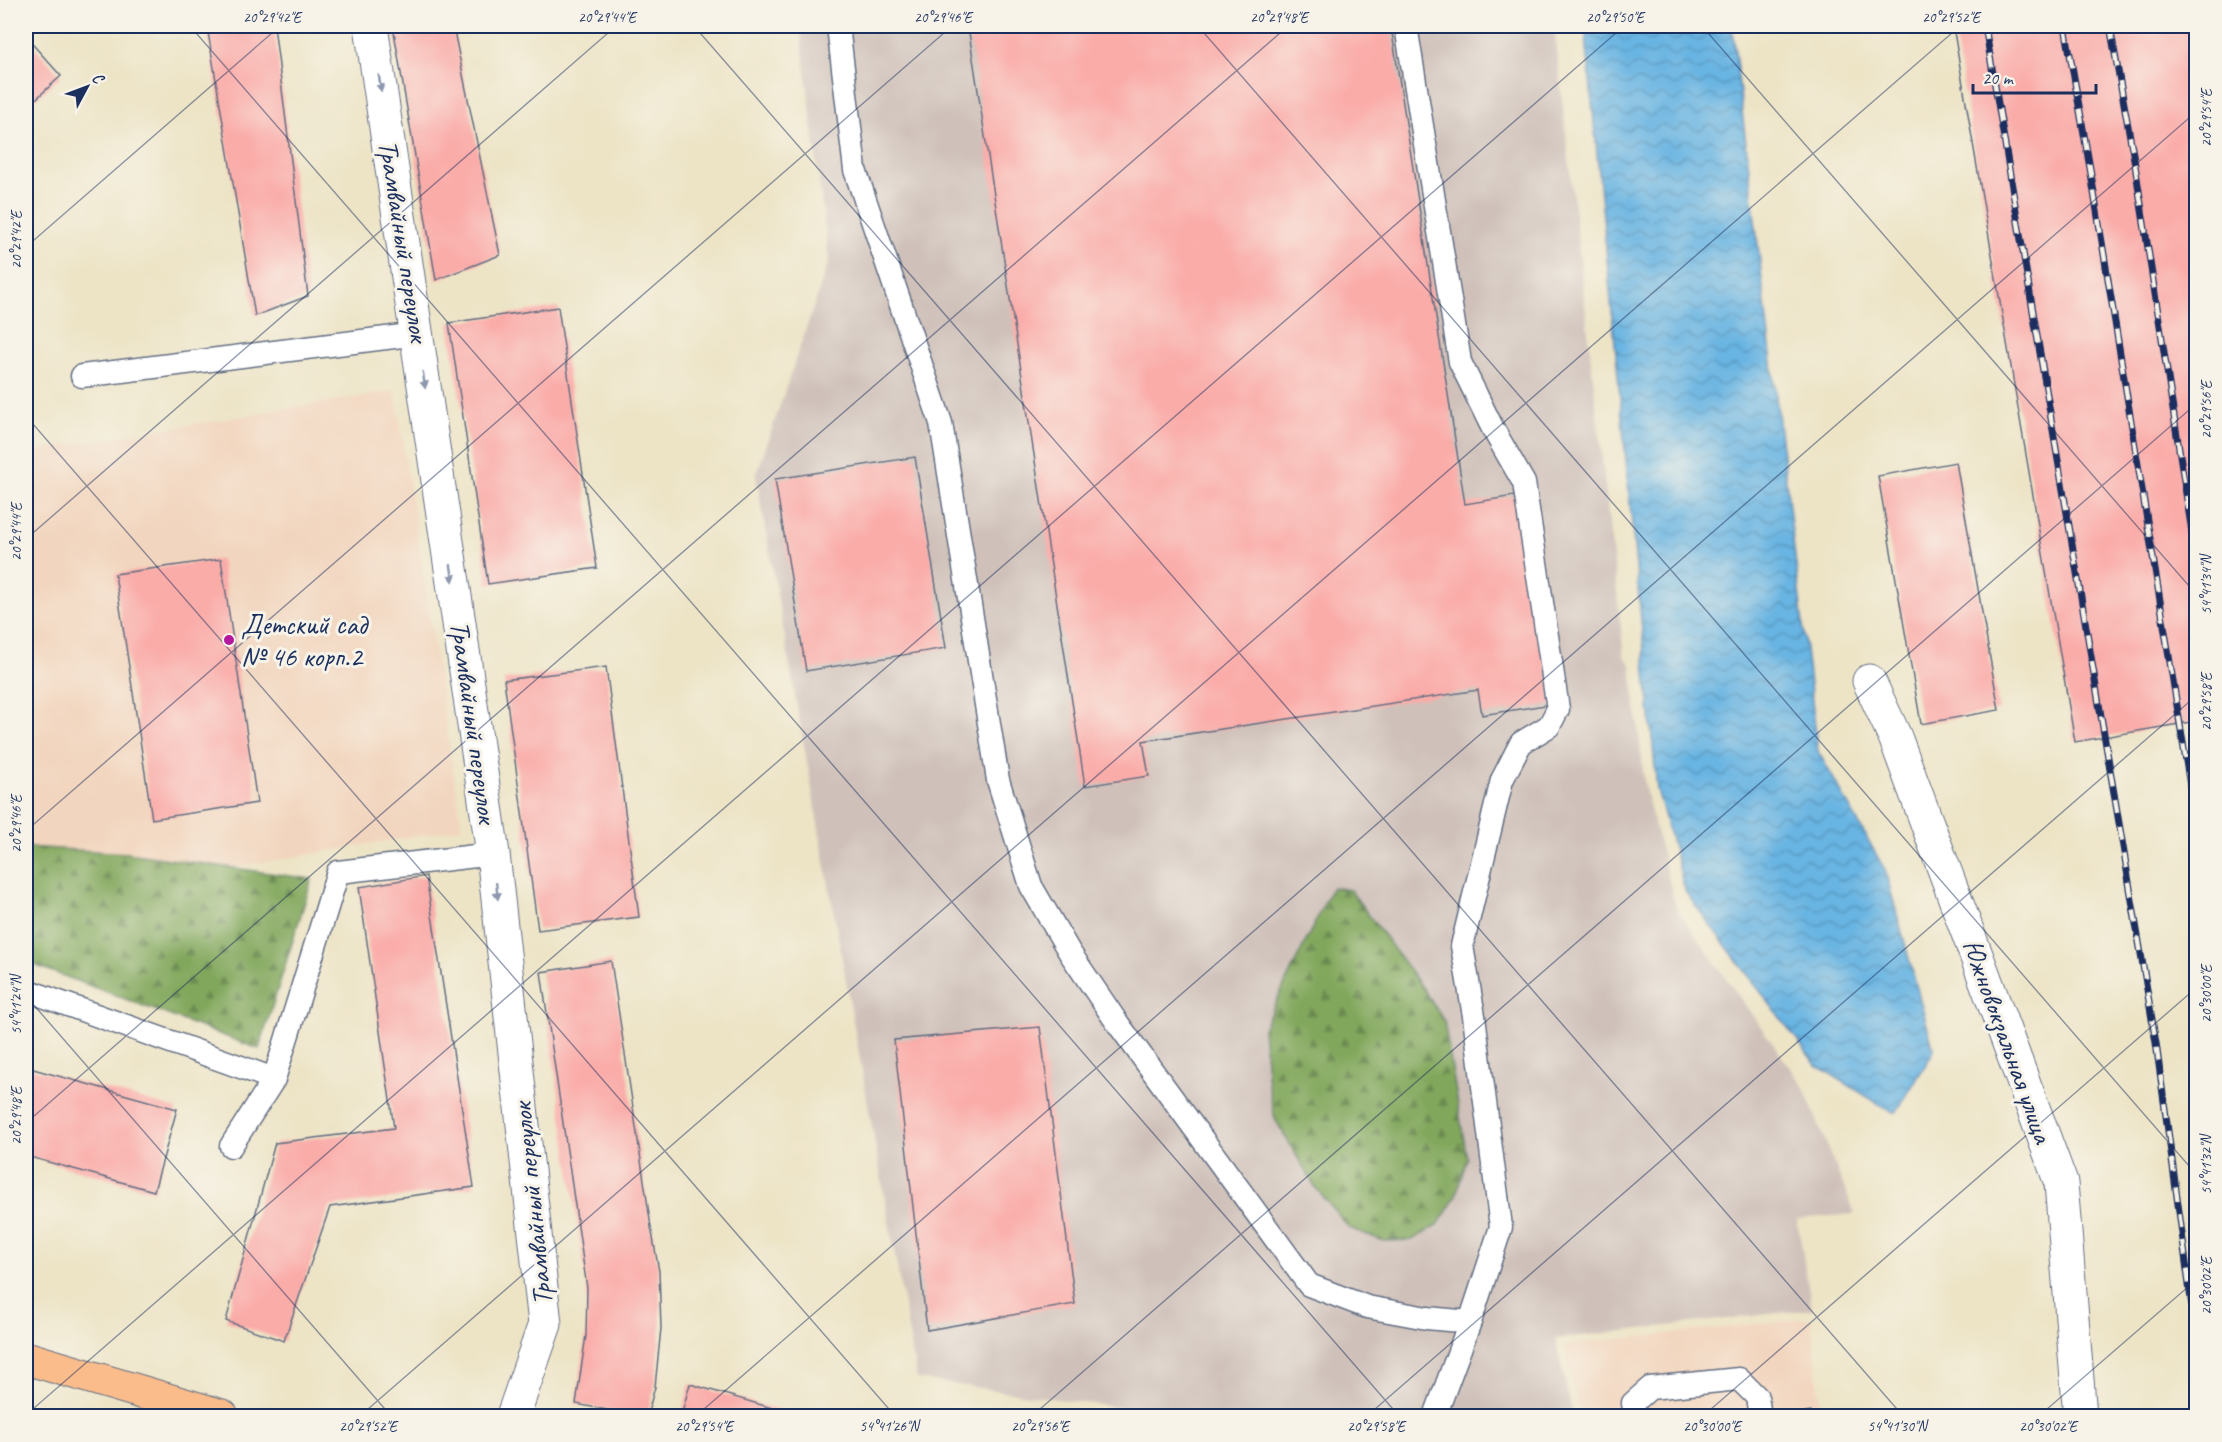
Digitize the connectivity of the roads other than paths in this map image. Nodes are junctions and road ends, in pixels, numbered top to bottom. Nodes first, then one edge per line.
1 (371, 26) edge
2 (838, 26) edge
3 (1406, 26) edge
4 (418, 334) junction
5 (82, 376) dead end
6 (1869, 681) dead end
7 (493, 854) junction
8 (26, 990) edge
9 (274, 1079) junction
10 (231, 1146) dead end
11 (1470, 1322) junction
12 (26, 1358) edge
13 (222, 1416) edge
14 (513, 1416) edge
15 (1435, 1416) edge
16 (1635, 1416) edge
17 (1760, 1416) edge
18 (2080, 1416) edge

1 -> 4 street, Трамвайный переулок
2 - 11 lane
3 - 11 lane
4 - 5 lane
4 -> 7 street, Трамвайный переулок
6 - 18 street, Южновокзальная улица
7 - 9 lane
7 -> 14 street, Трамвайный переулок
8 - 9 lane
9 - 10 lane
11 - 15 lane
12 - 13 main road
16 - 17 lane

